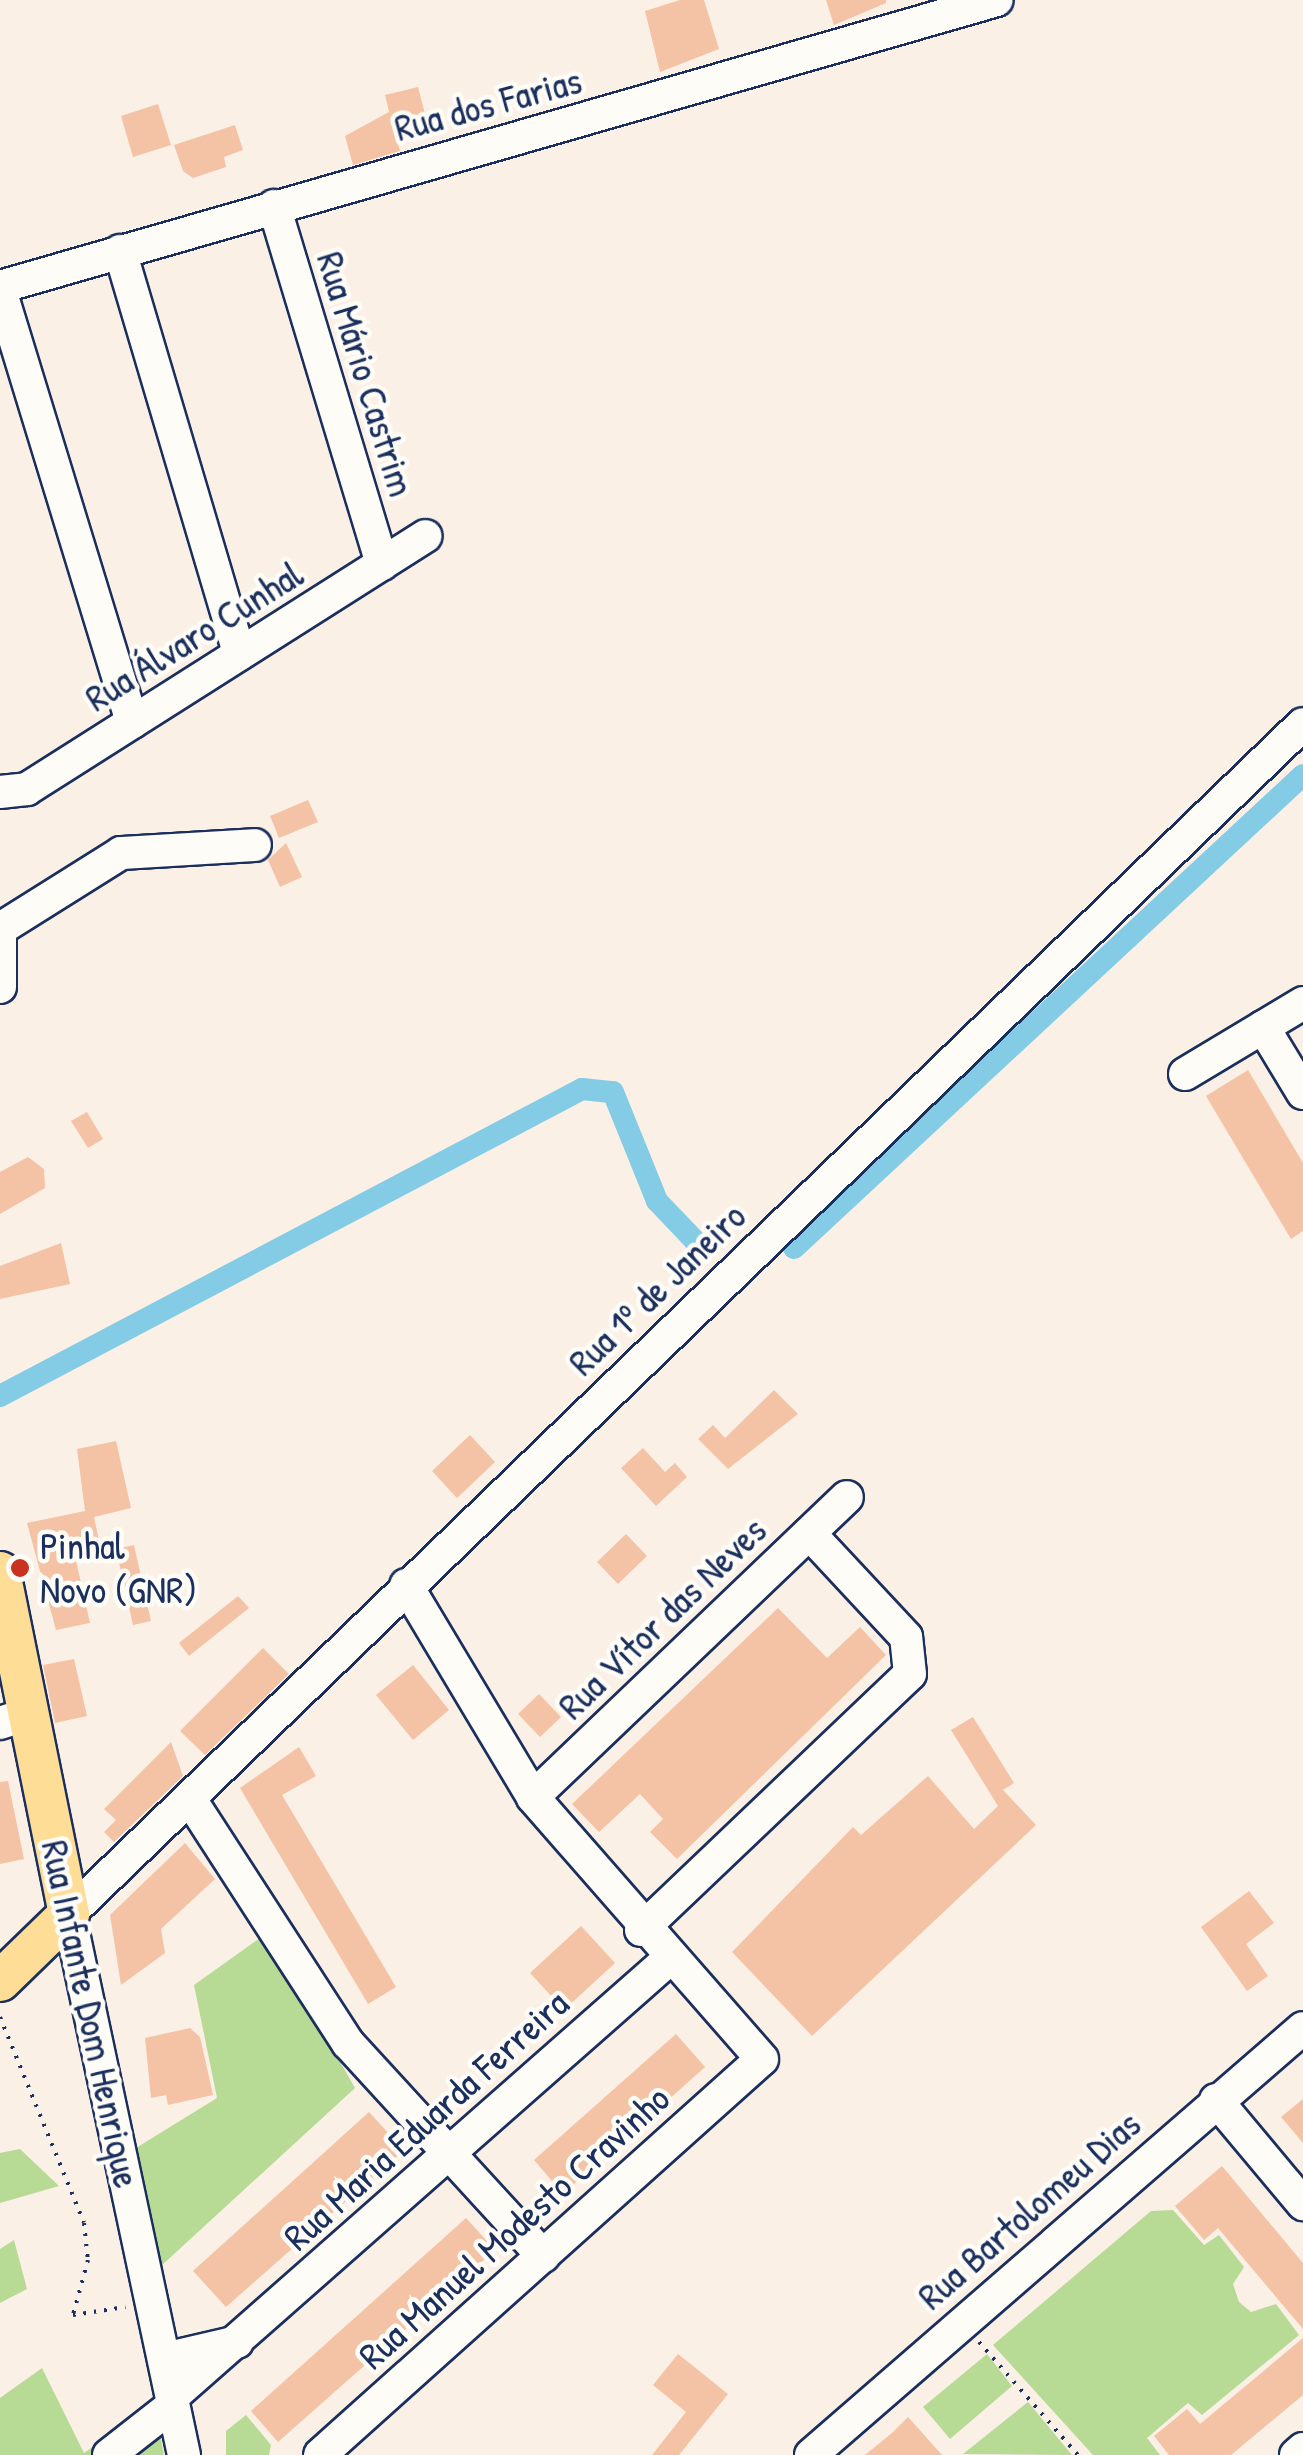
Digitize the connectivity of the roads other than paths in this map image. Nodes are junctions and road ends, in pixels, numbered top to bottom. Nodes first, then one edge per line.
1 (997, 0) edge
2 (274, 206) junction
3 (120, 251) junction
4 (0, 289) edge
5 (426, 536) dead end
6 (382, 564) junction
7 (239, 654) junction
8 (132, 722) junction
9 (1303, 724) edge
10 (0, 792) edge
11 (255, 846) dead end
12 (0, 929) edge
13 (0, 939) edge
14 (0, 987) edge
15 (1303, 1004) edge
16 (1263, 1027) junction
17 (1184, 1074) dead end
18 (1303, 1094) edge
19 (847, 1498) dead end
20 (809, 1533) junction
21 (0, 1572) edge
22 (406, 1585) junction
23 (14, 1718) edge
24 (533, 1798) junction
25 (190, 1799) junction
26 (69, 1914) junction
27 (641, 1930) junction
28 (668, 1960) junction
29 (0, 1981) edge
30 (1303, 2028) edge
31 (1216, 2100) junction
32 (446, 2154) junction
33 (1303, 2204) edge
34 (543, 2256) junction
35 (237, 2342) junction
36 (164, 2359) junction
37 (173, 2401) junction
38 (1303, 2449) edge
39 (109, 2455) edge
40 (184, 2455) edge
41 (320, 2455) edge
42 (811, 2455) edge
43 (1296, 2455) edge

1 - 2 street, Rua dos Farias
2 - 3 street, Rua dos Farias
2 - 6 street, Rua Mário Castrim
3 - 4 street, Rua dos Farias
3 - 7 street
4 - 8 street
5 - 6 street, Rua Álvaro Cunhal
6 - 7 street, Rua Álvaro Cunhal
7 - 8 street, Rua Álvaro Cunhal
8 - 10 street, Rua Álvaro Cunhal
9 - 22 street, Rua 1º de Janeiro
11 - 12 street
13 - 14 street
15 - 16 street
16 - 17 street
16 - 18 street
19 - 20 street, Rua Vítor das Neves
20 - 24 street, Rua Vítor das Neves
20 - 27 street
21 - 23 main road, Rua Infante Dom Henrique
22 - 24 street
22 - 25 street, Rua 1º de Janeiro
23 - 26 main road, Rua Infante Dom Henrique
24 - 27 street
25 - 26 street, Rua 1º de Janeiro
25 - 32 street
26 - 29 main road
26 - 36 street, Rua Infante Dom Henrique
27 - 28 street
28 - 32 street, Rua Maria Eduarda Ferreira
28 - 34 street, Rua Manuel Modesto Cravinho
30 - 31 street, Rua Bartolomeu Dias
31 - 33 street
31 - 42 street, Rua Bartolomeu Dias
32 - 34 street
32 - 35 street, Rua Maria Eduarda Ferreira
34 - 41 street, Rua Manuel Modesto Cravinho
35 - 36 street, Rua Maria Eduarda Ferreira
35 - 37 street, Rua Maria Eduarda Ferreira
36 - 37 street, Rua Infante Dom Henrique
37 - 39 street, Rua Maria Eduarda Ferreira
37 - 40 street, Rua Infante Dom Henrique
38 - 43 street

